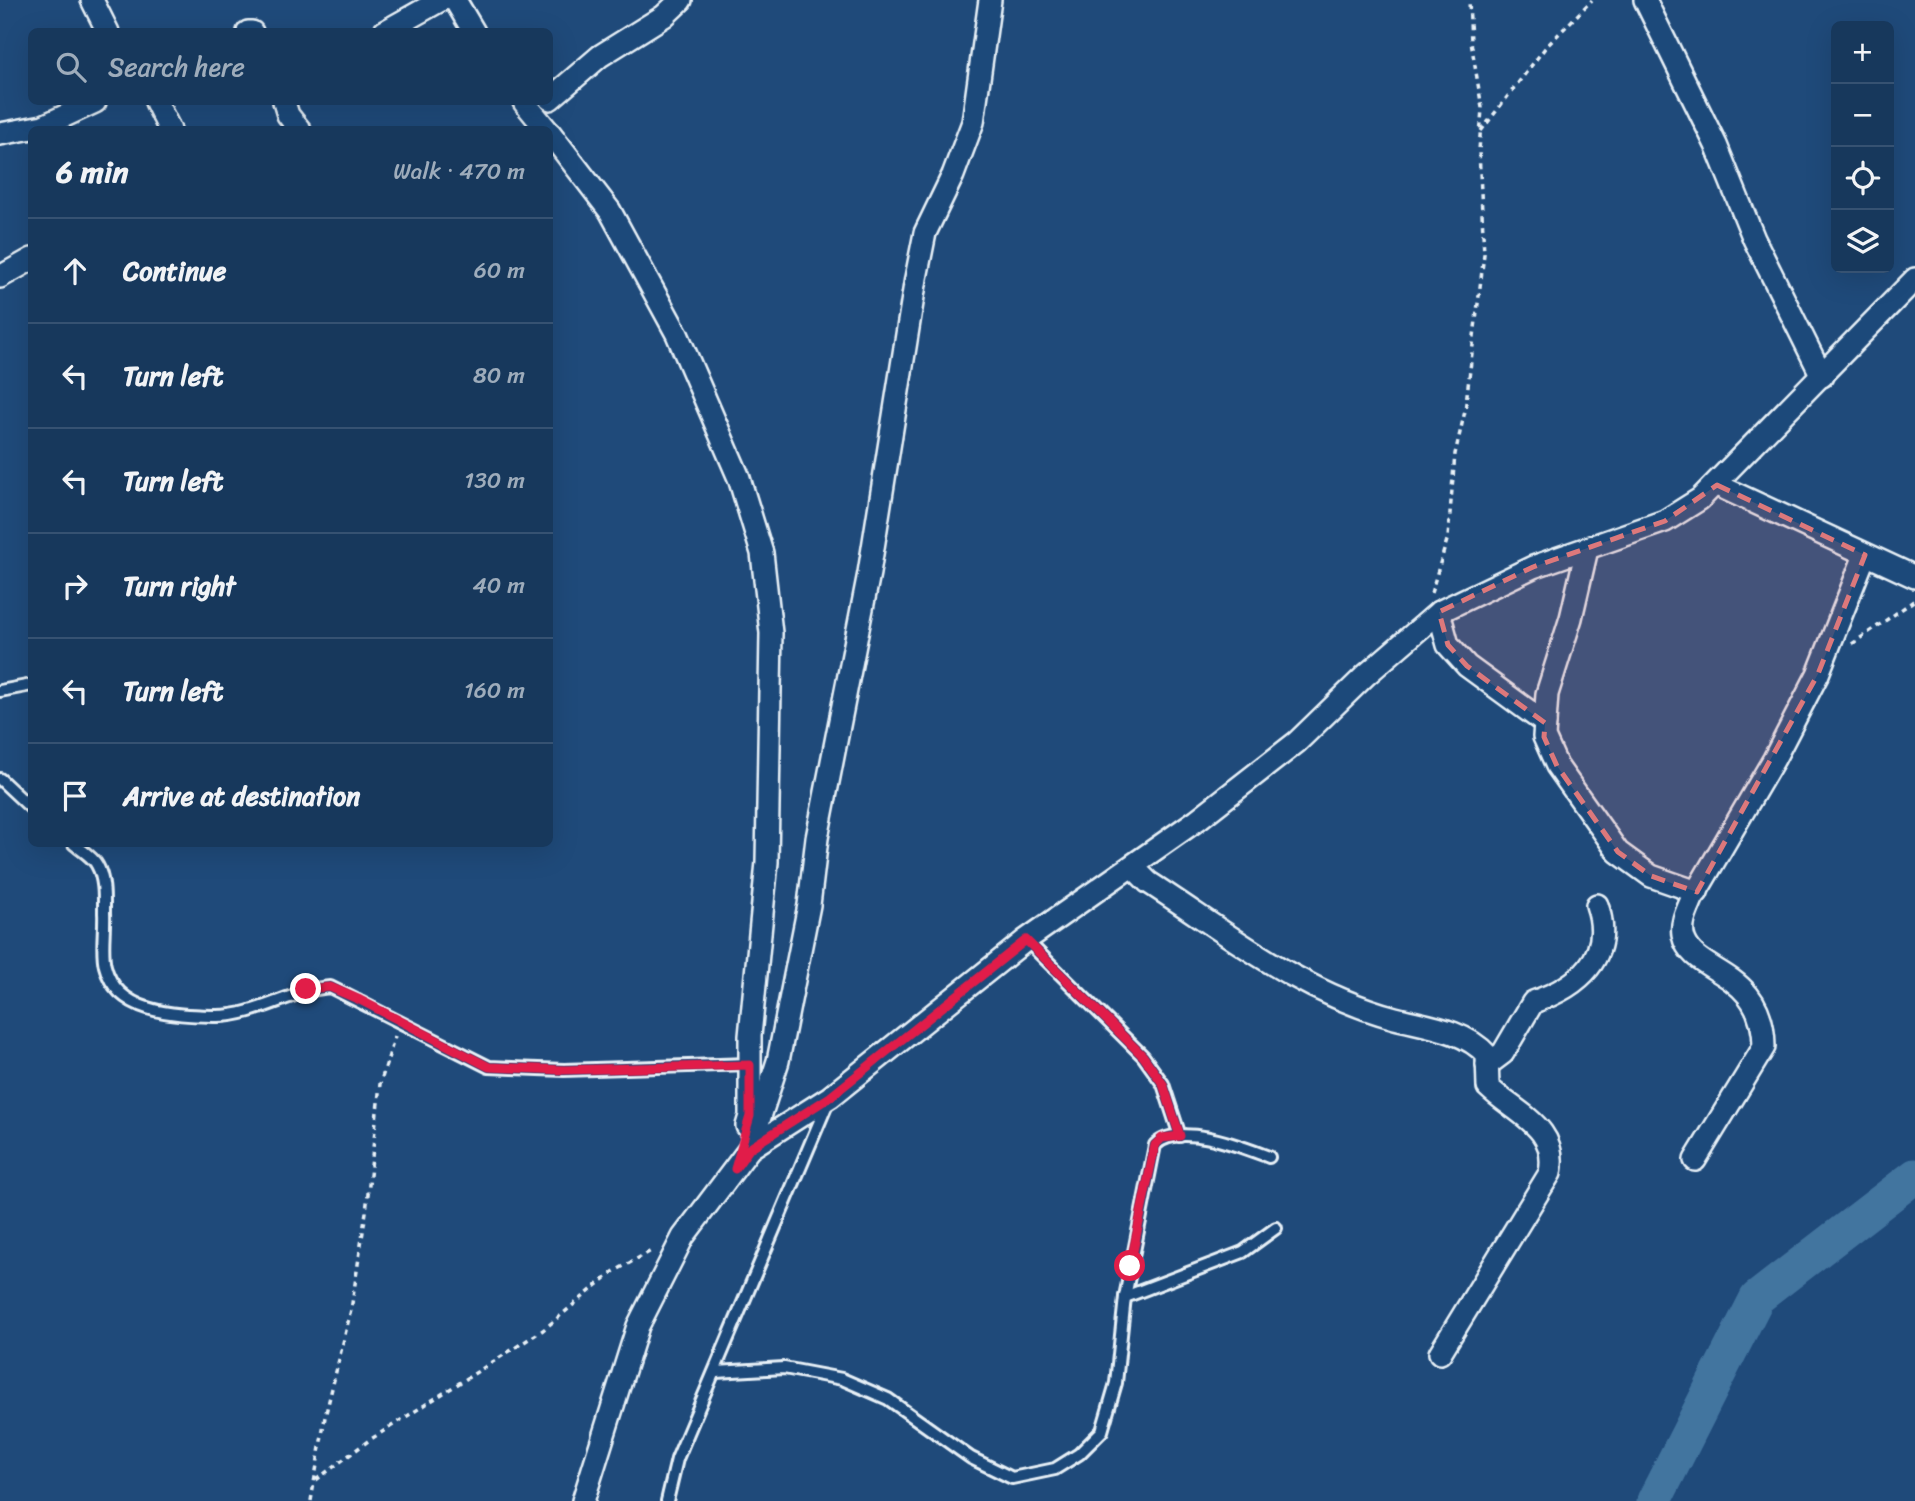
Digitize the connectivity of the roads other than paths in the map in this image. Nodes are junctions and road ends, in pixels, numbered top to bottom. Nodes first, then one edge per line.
1 (92, 0) edge
2 (441, 0) edge
3 (455, 0) edge
4 (681, 0) edge
5 (990, 0) edge
6 (1645, 0) edge
7 (106, 28) edge
8 (391, 28) edge
9 (472, 28) edge
10 (553, 102) edge
11 (89, 105) edge
12 (158, 105) edge
13 (285, 105) edge
14 (43, 126) edge
15 (168, 126) edge
16 (297, 126) edge
17 (28, 129) edge
18 (553, 129) edge
19 (0, 134) edge
20 (28, 261) edge
21 (0, 277) edge
22 (1915, 279) edge
23 (1822, 376) junction
24 (1717, 485) junction
25 (1587, 549) junction
26 (1865, 555) junction
27 (1915, 577) edge
28 (1434, 617) junction
29 (28, 686) edge
30 (0, 691) edge
31 (1545, 723) junction
32 (0, 779) edge
33 (28, 805) edge
34 (77, 847) edge
35 (1132, 867) junction
36 (1697, 892) junction
37 (1597, 905) dead end
38 (1026, 940) junction
39 (750, 1065) junction
40 (1487, 1065) junction
41 (830, 1097) junction
42 (1180, 1136) junction
43 (750, 1148) junction
44 (1269, 1157) dead end
45 (1695, 1160) dead end
46 (735, 1169) junction
47 (1276, 1228) dead end
48 (1125, 1297) junction
49 (1440, 1353) dead end
50 (716, 1372) junction
51 (583, 1501) edge
52 (667, 1501) edge

1 - 7 street
2 - 8 street
3 - 9 street
4 - 10 street
5 - 43 street
6 - 23 street
11 - 14 street
12 - 15 street
13 - 16 street
17 - 19 street
18 - 39 street
20 - 21 street
22 - 23 street
23 - 24 street
24 - 25 street
24 - 26 street
25 - 28 street
25 - 31 street
26 - 27 street
26 - 36 street
28 - 31 street
28 - 35 street
29 - 30 lane
31 - 36 street
32 - 33 lane
34 - 39 lane
35 - 38 street
35 - 40 street
36 - 45 street
37 - 40 street
38 - 41 street
38 - 42 lane
39 - 46 street
40 - 49 street
41 - 43 street
41 - 50 lane
42 - 44 lane
42 - 48 lane
43 - 46 street
46 - 51 street
47 - 48 lane
48 - 50 lane
50 - 52 lane

